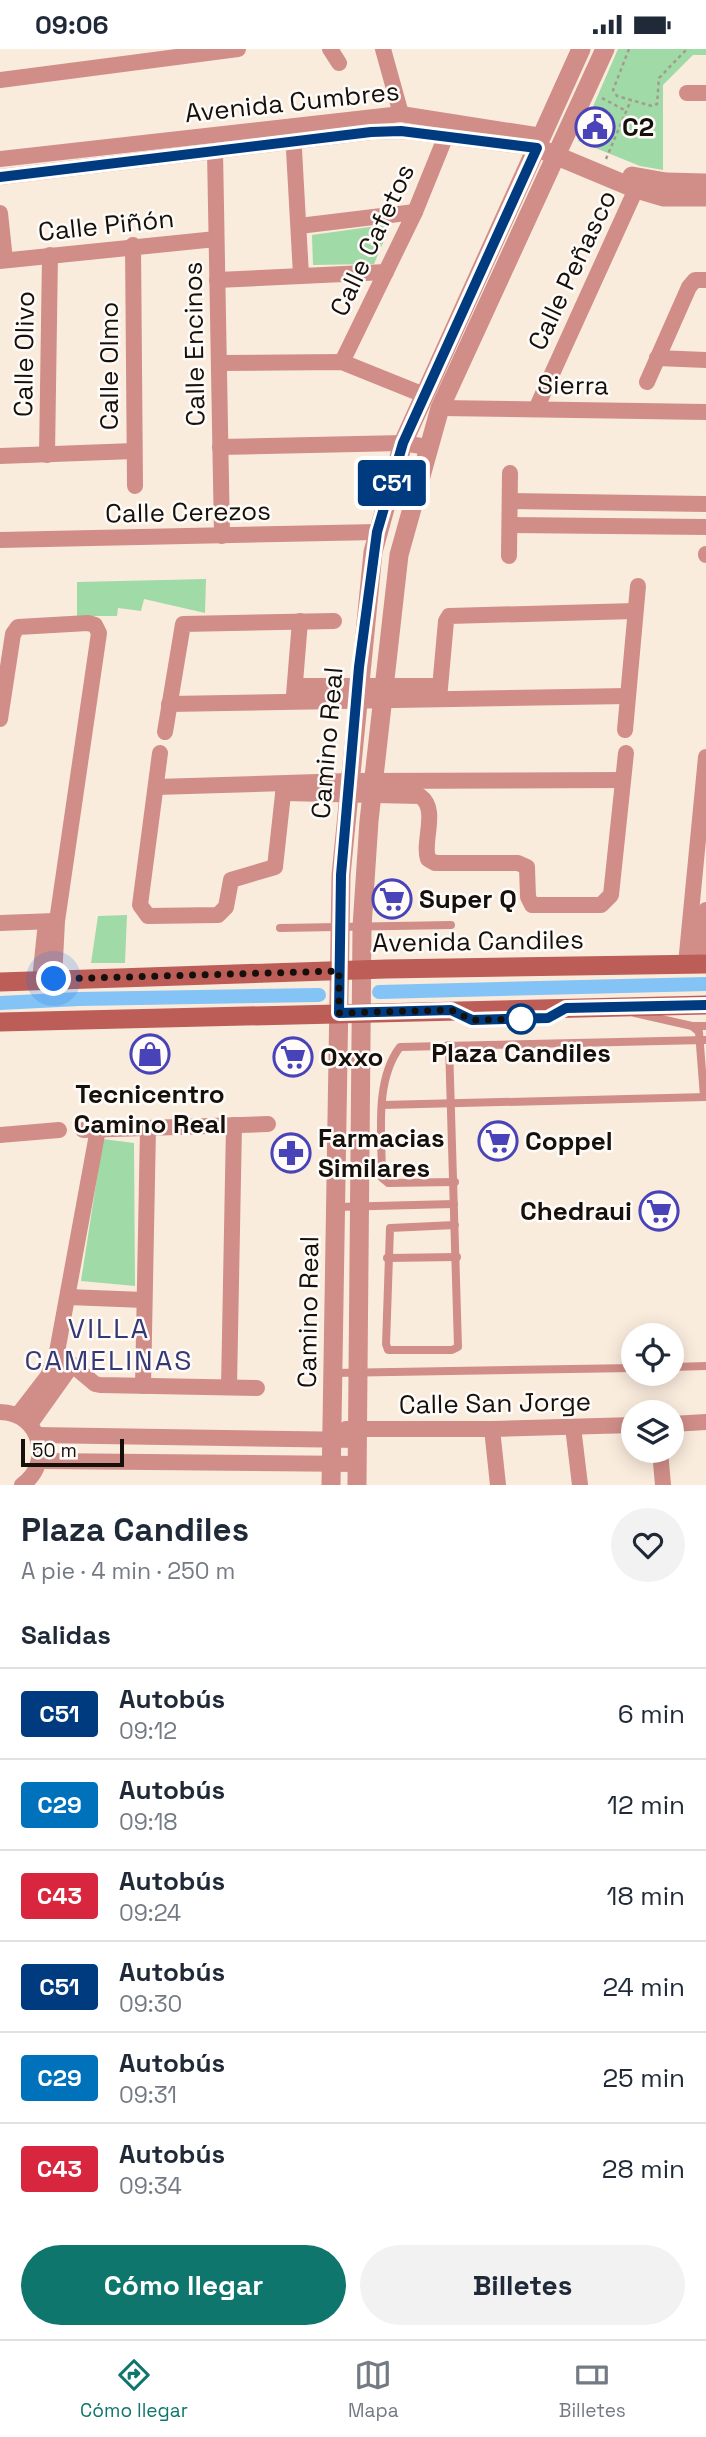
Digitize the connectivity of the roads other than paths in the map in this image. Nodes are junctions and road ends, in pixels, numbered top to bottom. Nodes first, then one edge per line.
1 (238, 49) edge
2 (383, 49) edge
3 (605, 49) edge
4 (576, 50) edge
5 (0, 80) edge
6 (687, 93) dead end
7 (706, 93) edge
8 (401, 114) junction
9 (293, 134) junction
10 (445, 138) junction
11 (548, 145) junction
12 (215, 151) junction
13 (0, 159) edge
14 (0, 177) edge
15 (706, 183) edge
16 (636, 189) junction
17 (706, 197) edge
18 (415, 212) junction
19 (0, 213) edge
20 (299, 226) junction
21 (216, 239) junction
22 (133, 245) junction
23 (50, 255) junction
24 (2, 261) edge
25 (387, 272) junction
26 (301, 275) junction
27 (217, 280) junction
28 (706, 280) edge
29 (657, 358) junction
30 (706, 360) edge
31 (342, 362) junction
32 (219, 363) junction
33 (647, 382) dead end
34 (424, 395) junction
35 (440, 408) junction
36 (536, 409) junction
37 (706, 412) edge
38 (403, 443) junction
39 (220, 447) junction
40 (426, 447) junction
41 (134, 451) junction
42 (47, 455) junction
43 (0, 456) edge
44 (510, 473) dead end
45 (135, 486) dead end
46 (510, 502) junction
47 (706, 504) edge
48 (510, 525) junction
49 (706, 527) edge
50 (377, 532) junction
51 (222, 536) junction
52 (0, 540) edge
53 (509, 556) dead end
54 (638, 586) dead end
55 (635, 611) junction
56 (300, 621) junction
57 (334, 621) dead end
58 (440, 692) junction
59 (357, 693) junction
60 (383, 693) junction
61 (294, 694) junction
62 (628, 696) junction
63 (169, 704) junction
64 (0, 719) edge
65 (625, 730) dead end
66 (165, 732) dead end
67 (626, 753) dead end
68 (160, 754) dead end
69 (706, 757) edge
70 (623, 780) junction
71 (156, 787) junction
72 (284, 787) junction
73 (349, 787) junction
74 (372, 787) junction
75 (706, 910) edge
76 (52, 921) junction
77 (0, 923) edge
78 (451, 925) dead end
79 (339, 927) junction
80 (362, 927) junction
81 (280, 928) dead end
82 (697, 964) edge
83 (362, 969) junction
84 (339, 971) junction
85 (47, 979) junction
86 (0, 982) edge
87 (706, 1005) edge
88 (619, 1007) junction
89 (339, 1013) junction
90 (362, 1013) junction
91 (0, 1022) edge
92 (692, 1026) junction
93 (706, 1026) edge
94 (703, 1040) edge
95 (449, 1045) junction
96 (705, 1097) edge
97 (451, 1103) junction
98 (382, 1105) junction
99 (268, 1124) dead end
100 (234, 1125) junction
101 (148, 1128) junction
102 (59, 1130) dead end
103 (0, 1135) edge
104 (455, 1181) junction
105 (454, 1204) junction
106 (336, 1207) junction
107 (361, 1207) junction
108 (455, 1225) junction
109 (457, 1257) junction
110 (387, 1258) junction
111 (68, 1297) junction
112 (144, 1300) junction
113 (57, 1352) junction
114 (72, 1365) junction
115 (706, 1366) edge
116 (684, 1367) edge
117 (621, 1368) edge
118 (333, 1373) junction
119 (358, 1375) junction
120 (143, 1385) junction
121 (229, 1387) junction
122 (257, 1388) dead end
123 (0, 1412) edge
124 (706, 1422) edge
125 (684, 1423) edge
126 (28, 1425) junction
127 (621, 1425) edge
128 (573, 1427) junction
129 (492, 1429) junction
130 (333, 1434) junction
131 (358, 1434) junction
132 (40, 1461) junction
133 (661, 1463) edge
134 (333, 1464) junction
135 (358, 1464) junction
136 (25, 1484) edge
137 (331, 1485) edge
138 (357, 1485) edge
139 (498, 1485) edge
140 (580, 1485) edge
141 (663, 1485) edge

1 - 5 street
2 - 8 street
3 - 11 street, Camino Real
4 - 11 street, Camino Real
6 - 7 street
8 - 9 street, Avenida Cumbres
8 - 11 street, Avenida Cumbres
9 - 10 street, Avenida Cumbres
9 - 12 street, Avenida Cumbres
9 - 13 street, Avenida Cumbres
9 - 20 street
10 - 11 street, Avenida Cumbres
10 - 18 street, Calle Cafetos
11 - 15 street, Avenida Cumbres
11 - 16 street, Avenida Cumbres
11 - 34 street, Camino Real
11 - 35 street, Camino Real
12 - 14 street, Avenida Cumbres
12 - 21 street, Calle Encinos
16 - 17 street, Avenida Cumbres
16 - 36 street, Calle Peñasco
18 - 20 street
18 - 25 street, Calle Cafetos
19 - 24 street
20 - 26 street
21 - 22 street, Calle Piñón
21 - 27 street, Calle Encinos
22 - 23 street, Calle Piñón
22 - 41 street, Calle Olmo
23 - 24 street, Calle Piñón
23 - 42 street, Calle Olivo
25 - 26 street
25 - 31 street, Calle Cafetos
26 - 27 street
27 - 32 street, Calle Encinos
28 - 29 street
29 - 30 street
29 - 33 street
31 - 32 street
31 - 34 street
32 - 39 street, Calle Encinos
34 - 38 street, Camino Real
35 - 36 street, Sierra
35 - 40 street, Camino Real
36 - 37 street, Sierra
38 - 39 street
38 - 40 street
38 - 50 street, Camino Real
39 - 51 street, Calle Encinos
40 - 60 street, Camino Real
41 - 42 street
41 - 45 street, Calle Olmo
42 - 43 street
44 - 46 street
46 - 47 street
46 - 48 street
48 - 49 street
48 - 53 street
50 - 51 street, Calle Cerezos
50 - 59 street, Camino Real
51 - 52 street, Calle Cerezos
54 - 55 street
55 - 58 street
55 - 62 street
56 - 57 street
56 - 61 street
56 - 63 street
58 - 60 street
58 - 62 street
59 - 60 street
59 - 61 street
59 - 73 street, Camino Real
60 - 74 street, Camino Real
61 - 63 street
62 - 65 street
63 - 66 street
64 - 76 street
67 - 70 street
68 - 71 street
69 - 82 street
70 - 74 street
70 - 74 street
71 - 72 street
71 - 72 street
72 - 73 street
73 - 74 street
73 - 79 street, Camino Real
74 - 80 street, Camino Real
75 - 82 street
76 - 77 street
76 - 85 street
78 - 80 lane
79 - 80 lane
79 - 81 lane
79 - 84 street, Camino Real
80 - 83 street, Camino Real
82 - 83 main road, Avenida Candiles
83 - 84 main road, Avenida Candiles
83 - 90 street, Camino Real
84 - 85 main road, Avenida Candiles
84 - 89 street, Camino Real
85 - 86 main road, Avenida Candiles
87 - 88 main road
88 - 90 main road
88 - 92 lane
89 - 90 main road
89 - 91 main road
89 - 106 street, Camino Real
90 - 107 street, Camino Real
92 - 93 lane
92 - 94 lane
94 - 95 lane
94 - 96 lane
95 - 97 lane
95 - 98 lane
96 - 97 lane
97 - 98 lane
97 - 104 lane
98 - 104 lane
99 - 100 street
100 - 101 street
100 - 121 street
101 - 111 street
101 - 112 street
102 - 103 street
104 - 105 lane
105 - 107 lane
105 - 108 lane
106 - 107 lane
106 - 118 street, Camino Real
107 - 119 street, Camino Real
108 - 109 lane
108 - 110 lane
109 - 110 lane
109 - 110 lane
111 - 112 street
111 - 113 street
112 - 120 street
113 - 114 street
113 - 126 street
114 - 120 street
114 - 126 street
115 - 116 lane
117 - 119 lane
118 - 119 lane
118 - 130 street, Camino Real
119 - 131 street, Camino Real
120 - 121 street
121 - 122 street
123 - 126 street, Calle San Jorge
124 - 125 street
126 - 130 street, Calle San Jorge
126 - 132 street
127 - 128 street, Calle San Jorge
128 - 129 street, Calle San Jorge
128 - 140 street
129 - 131 street, Calle San Jorge
129 - 139 street
130 - 131 street, Calle San Jorge
130 - 134 street, Camino Real
131 - 135 street, Camino Real
132 - 134 street
132 - 136 street
133 - 141 street
134 - 135 street
134 - 137 street, Camino Real
135 - 138 street, Camino Real

